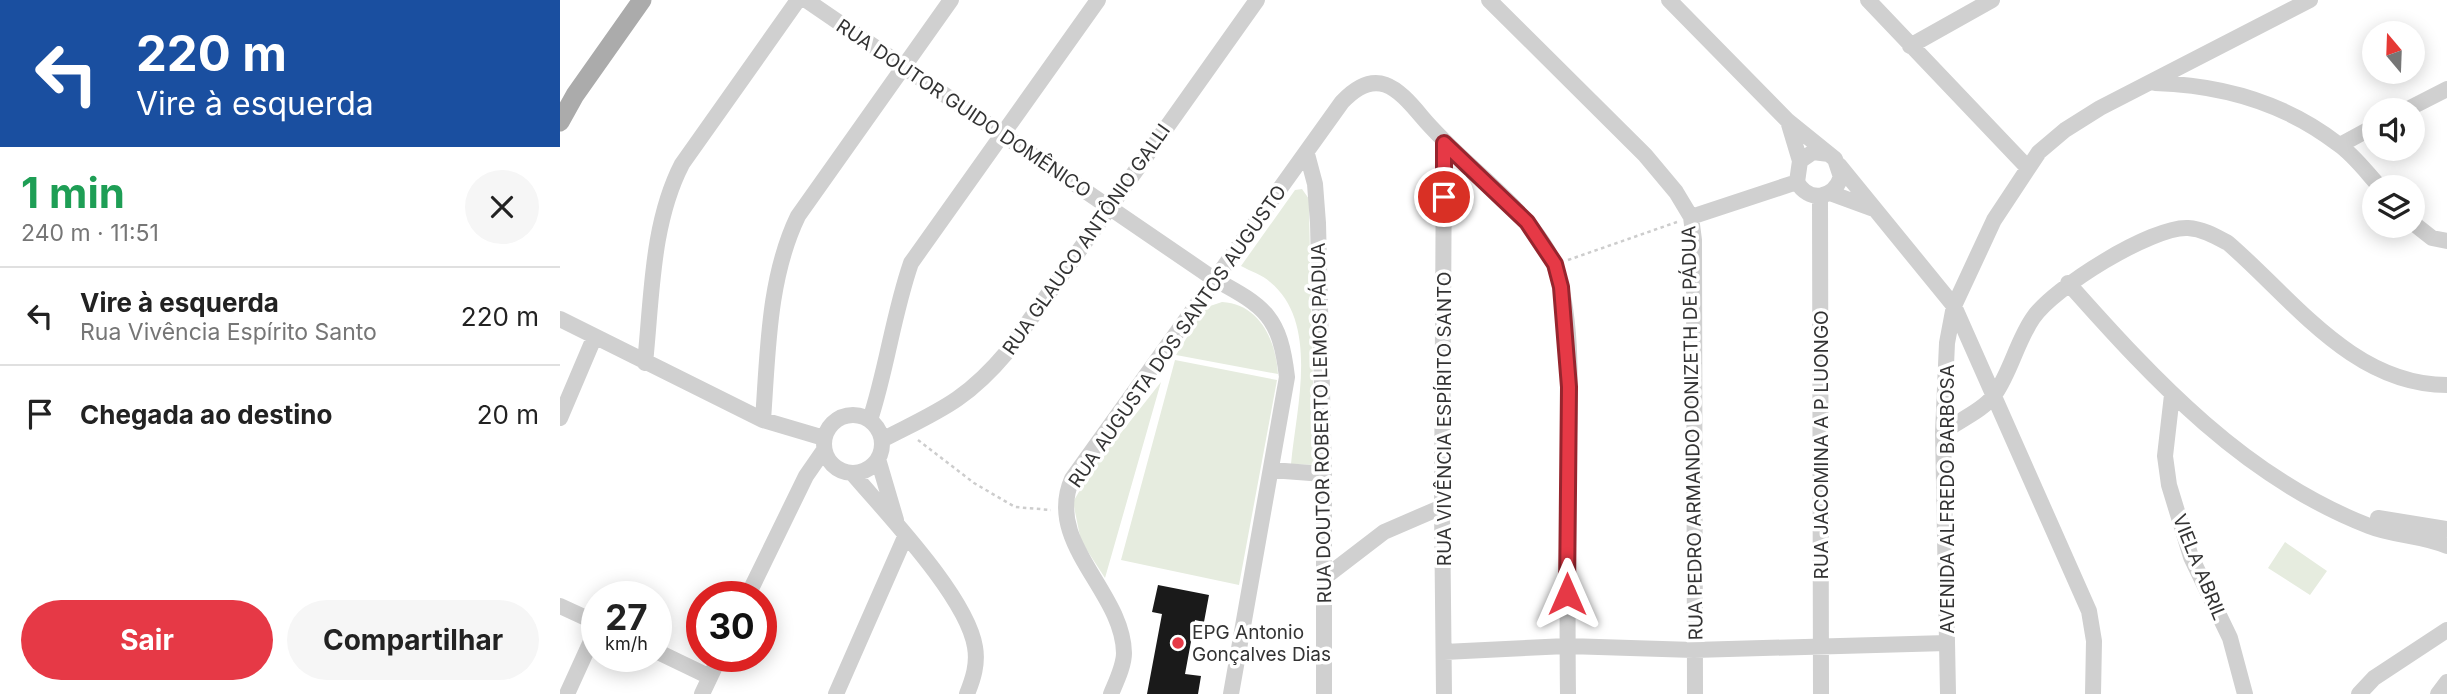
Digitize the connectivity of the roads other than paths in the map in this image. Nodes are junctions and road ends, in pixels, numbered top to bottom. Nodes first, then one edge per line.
1 (642, 0) edge
2 (798, 0) edge
3 (806, 0) edge
4 (951, 0) edge
5 (1098, 0) edge
6 (1257, 0) edge
7 (1489, 0) edge
8 (1669, 0) edge
9 (1868, 0) edge
10 (1993, 0) edge
11 (2311, 0) edge
12 (1910, 46) junction
13 (904, 66) junction
14 (2152, 82) junction
15 (2447, 89) edge
16 (2425, 100) edge
17 (1788, 121) junction
18 (560, 122) edge
19 (1004, 133) junction
20 (2362, 134) edge
21 (1444, 143) junction
22 (2340, 145) junction
23 (1307, 154) junction
24 (1834, 159) junction
25 (1800, 161) junction
26 (2027, 167) junction
27 (2369, 175) edge
28 (1797, 182) junction
29 (1825, 195) junction
30 (1107, 207) junction
31 (1872, 209) junction
32 (1691, 217) junction
33 (2425, 232) edge
34 (2447, 240) edge
35 (1221, 283) junction
36 (2068, 283) junction
37 (1954, 306) junction
38 (560, 319) edge
39 (594, 338) junction
40 (645, 363) junction
41 (2447, 385) edge
42 (2172, 396) junction
43 (1994, 397) junction
44 (560, 418) edge
45 (763, 420) junction
46 (870, 420) junction
47 (1943, 432) junction
48 (882, 440) junction
49 (824, 444) junction
50 (878, 459) junction
51 (1271, 470) junction
52 (853, 474) junction
53 (1324, 474) junction
54 (1442, 508) junction
55 (2374, 523) junction
56 (2447, 529) edge
57 (901, 531) junction
58 (2447, 546) edge
59 (1324, 578) junction
60 (755, 581) edge
61 (560, 606) edge
62 (581, 617) edge
63 (2447, 630) edge
64 (1947, 643) junction
65 (1567, 646) junction
66 (1821, 648) junction
67 (1694, 650) junction
68 (1444, 652) junction
69 (672, 659) edge
70 (581, 661) edge
71 (712, 672) edge
72 (710, 677) junction
73 (2447, 682) edge
74 (566, 694) edge
75 (702, 694) edge
76 (836, 694) edge
77 (967, 694) edge
78 (1111, 694) edge
79 (1231, 694) edge
80 (1324, 694) edge
81 (1444, 694) edge
82 (1567, 694) edge
83 (1695, 694) edge
84 (1821, 694) edge
85 (1948, 694) edge
86 (2093, 694) edge
87 (2245, 694) edge
88 (2359, 694) edge
89 (2438, 694) edge

1 - 18 main road
2 - 40 street
3 - 13 street, RUA DOUTOR GUIDO DOMÊNICO
4 - 13 street
5 - 19 street
6 - 30 street, RUA GLAUCO ANTÔNIO GALLI
7 - 32 street, RUA PEDRO ARMANDO DONIZETH DE PÁDUA
8 - 17 street
9 - 12 street
10 - 12 street
11 - 14 street, AVENIDA ALFREDO BARBOSA
12 - 26 street
13 - 19 street, RUA DOUTOR GUIDO DOMÊNICO
13 - 45 street
14 - 22 street
14 - 26 street, AVENIDA ALFREDO BARBOSA
15 - 16 street
17 - 24 street
17 - 25 street
19 - 30 street, RUA DOUTOR GUIDO DOMÊNICO
19 - 46 street
20 - 22 street
21 - 23 street, RUA AUGUSTA DOS SANTOS AUGUSTO
21 - 54 street, RUA VIVÊNCIA ESPÍRITO SANTO
21 - 65 street
22 - 27 street
23 - 35 street, RUA AUGUSTA DOS SANTOS AUGUSTO
23 - 53 street, RUA DOUTOR ROBERTO LEMOS PÁDUA
24 - 25 street
24 - 29 street
24 - 31 street
25 - 28 street
26 - 37 street, AVENIDA ALFREDO BARBOSA
28 - 29 street
28 - 32 street
29 - 31 street
29 - 66 street, RUA JACOMINA A P LUONGO
30 - 35 street, RUA DOUTOR GUIDO DOMÊNICO
30 - 48 street, RUA GLAUCO ANTÔNIO GALLI
31 - 37 street
32 - 67 street, RUA PEDRO ARMANDO DONIZETH DE PÁDUA
33 - 34 street
35 - 51 street, RUA DOUTOR GUIDO DOMÊNICO
35 - 78 street, RUA AUGUSTA DOS SANTOS AUGUSTO
36 - 41 street
36 - 42 street
36 - 43 street
37 - 43 street
37 - 47 street, AVENIDA ALFREDO BARBOSA
38 - 39 street
39 - 40 street
39 - 44 street
40 - 45 street
42 - 55 street
42 - 87 street, VIELA ABRIL
43 - 47 street
43 - 86 street
45 - 49 street
46 - 48 street
46 - 49 street
47 - 64 street, AVENIDA ALFREDO BARBOSA
48 - 50 street
49 - 52 street
49 - 60 street
50 - 52 street
50 - 57 street
51 - 53 street
51 - 79 street, RUA DOUTOR GUIDO DOMÊNICO
52 - 57 street
53 - 59 street, RUA DOUTOR ROBERTO LEMOS PÁDUA
54 - 59 street
54 - 68 street, RUA VIVÊNCIA ESPÍRITO SANTO
55 - 56 street
55 - 58 street
57 - 76 street
57 - 77 street
59 - 80 street, RUA DOUTOR ROBERTO LEMOS PÁDUA
61 - 62 street
63 - 88 street
64 - 66 street
64 - 85 street, AVENIDA ALFREDO BARBOSA
65 - 67 street
65 - 68 street
65 - 82 street
66 - 67 street
66 - 84 street, RUA JACOMINA A P LUONGO
67 - 83 street, RUA PEDRO ARMANDO DONIZETH DE PÁDUA
68 - 81 street, RUA VIVÊNCIA ESPÍRITO SANTO
69 - 72 street
70 - 74 street
71 - 72 street
72 - 75 street
73 - 89 street

